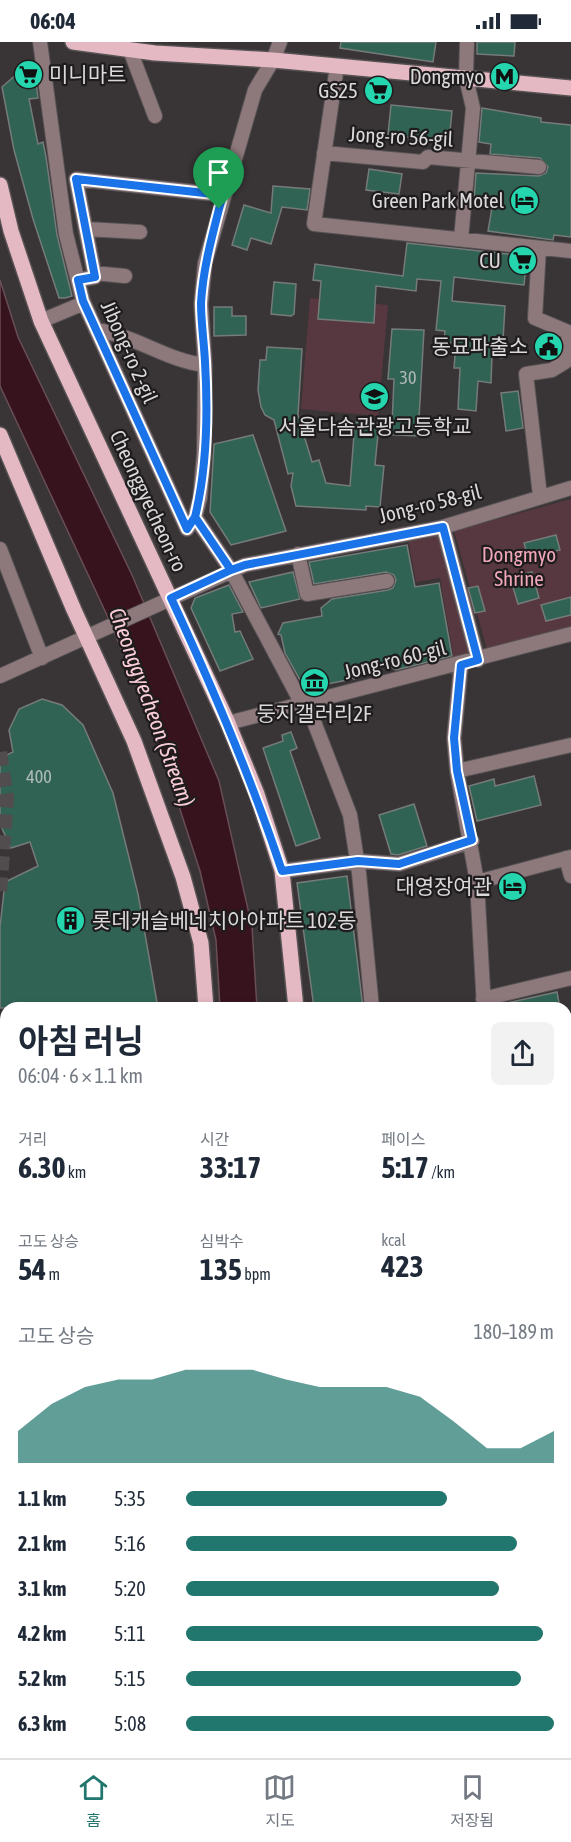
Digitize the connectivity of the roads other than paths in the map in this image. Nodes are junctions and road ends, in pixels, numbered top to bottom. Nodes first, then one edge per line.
1 (40, 42) edge
2 (74, 42) edge
3 (280, 42) edge
4 (467, 42) edge
5 (155, 47) edge
6 (130, 50) junction
7 (273, 60) junction
8 (337, 66) junction
9 (466, 78) junction
10 (571, 88) edge
11 (155, 116) dead end
12 (324, 153) junction
13 (468, 160) junction
14 (539, 168) dead end
15 (0, 185) edge
16 (223, 195) junction
17 (86, 229) junction
18 (140, 232) dead end
19 (461, 239) junction
20 (539, 248) junction
21 (571, 251) edge
22 (94, 273) junction
23 (125, 276) dead end
24 (78, 280) junction
25 (84, 303) junction
26 (41, 321) junction
27 (96, 330) junction
28 (570, 330) edge
29 (568, 362) edge
30 (205, 365) junction
31 (1, 438) edge
32 (571, 488) edge
33 (540, 496) junction
34 (195, 517) junction
35 (443, 527) junction
36 (0, 549) edge
37 (298, 554) junction
38 (231, 570) junction
39 (387, 581) dead end
40 (164, 601) junction
41 (571, 634) edge
42 (92, 636) junction
43 (42, 658) junction
44 (478, 660) junction
45 (461, 665) junction
46 (0, 676) edge
47 (302, 704) junction
48 (228, 723) junction
49 (571, 745) edge
50 (457, 771) junction
51 (472, 840) junction
52 (569, 858) edge
53 (358, 861) junction
54 (282, 871) junction
55 (571, 876) edge
56 (477, 882) junction
57 (571, 978) edge
58 (206, 1002) edge
59 (295, 1002) edge
60 (371, 1002) edge
61 (483, 1002) edge
62 (487, 1002) edge

1 - 24 street, Jibong-ro 2-gil
2 - 6 main road
3 - 7 street
4 - 9 street
5 - 6 main road
5 - 7 main road
6 - 11 street
7 - 8 main road
7 - 16 street
8 - 9 main road
8 - 12 street, Jong-ro 56-gil
9 - 10 main road
9 - 13 street
12 - 13 street, Jong-ro 56-gil
12 - 19 street, Jong-ro 56-gil
13 - 14 street
13 - 19 street, Jong-ro 56-gil
15 - 26 main road, Cheonggyecheon-ro
16 - 17 street
16 - 30 street
17 - 18 street
17 - 22 street
19 - 20 street, Jong-ro 56-gil
20 - 21 street, Jong-ro 56-gil
20 - 28 street
22 - 23 street
22 - 24 street
24 - 25 street, Jibong-ro 2-gil
25 - 26 street
25 - 27 street, Jibong-ro 2-gil
26 - 40 main road, Cheonggyecheon-ro
27 - 30 street
27 - 34 street, Jibong-ro 2-gil
28 - 29 street
29 - 33 street
30 - 34 street
31 - 42 main road
32 - 33 street, Jong-ro 58-gil
33 - 35 street, Jong-ro 58-gil
34 - 38 street
35 - 37 street, Jong-ro 58-gil
35 - 44 street
36 - 43 street
37 - 38 street, Jong-ro 58-gil
37 - 39 street
38 - 40 street, Jong-ro 58-gil
38 - 47 street
40 - 42 street, Jong-ro 58-gil
40 - 48 main road, Cheonggyecheon-ro
41 - 44 street, Jong-ro 60-gil
42 - 43 street, Jong-ro 58-gil
42 - 58 main road
43 - 46 street, Jong-ro 58-gil
44 - 45 street, Jong-ro 60-gil
45 - 47 street, Jong-ro 60-gil
45 - 50 street
47 - 48 street, Jong-ro 60-gil
47 - 53 street
48 - 54 main road, Cheonggyecheon-ro
49 - 50 street
50 - 51 street
51 - 53 street
51 - 56 street
52 - 55 street
52 - 56 street
53 - 54 street
53 - 60 street
54 - 59 main road, Cheonggyecheon-ro
56 - 61 street
57 - 62 street

